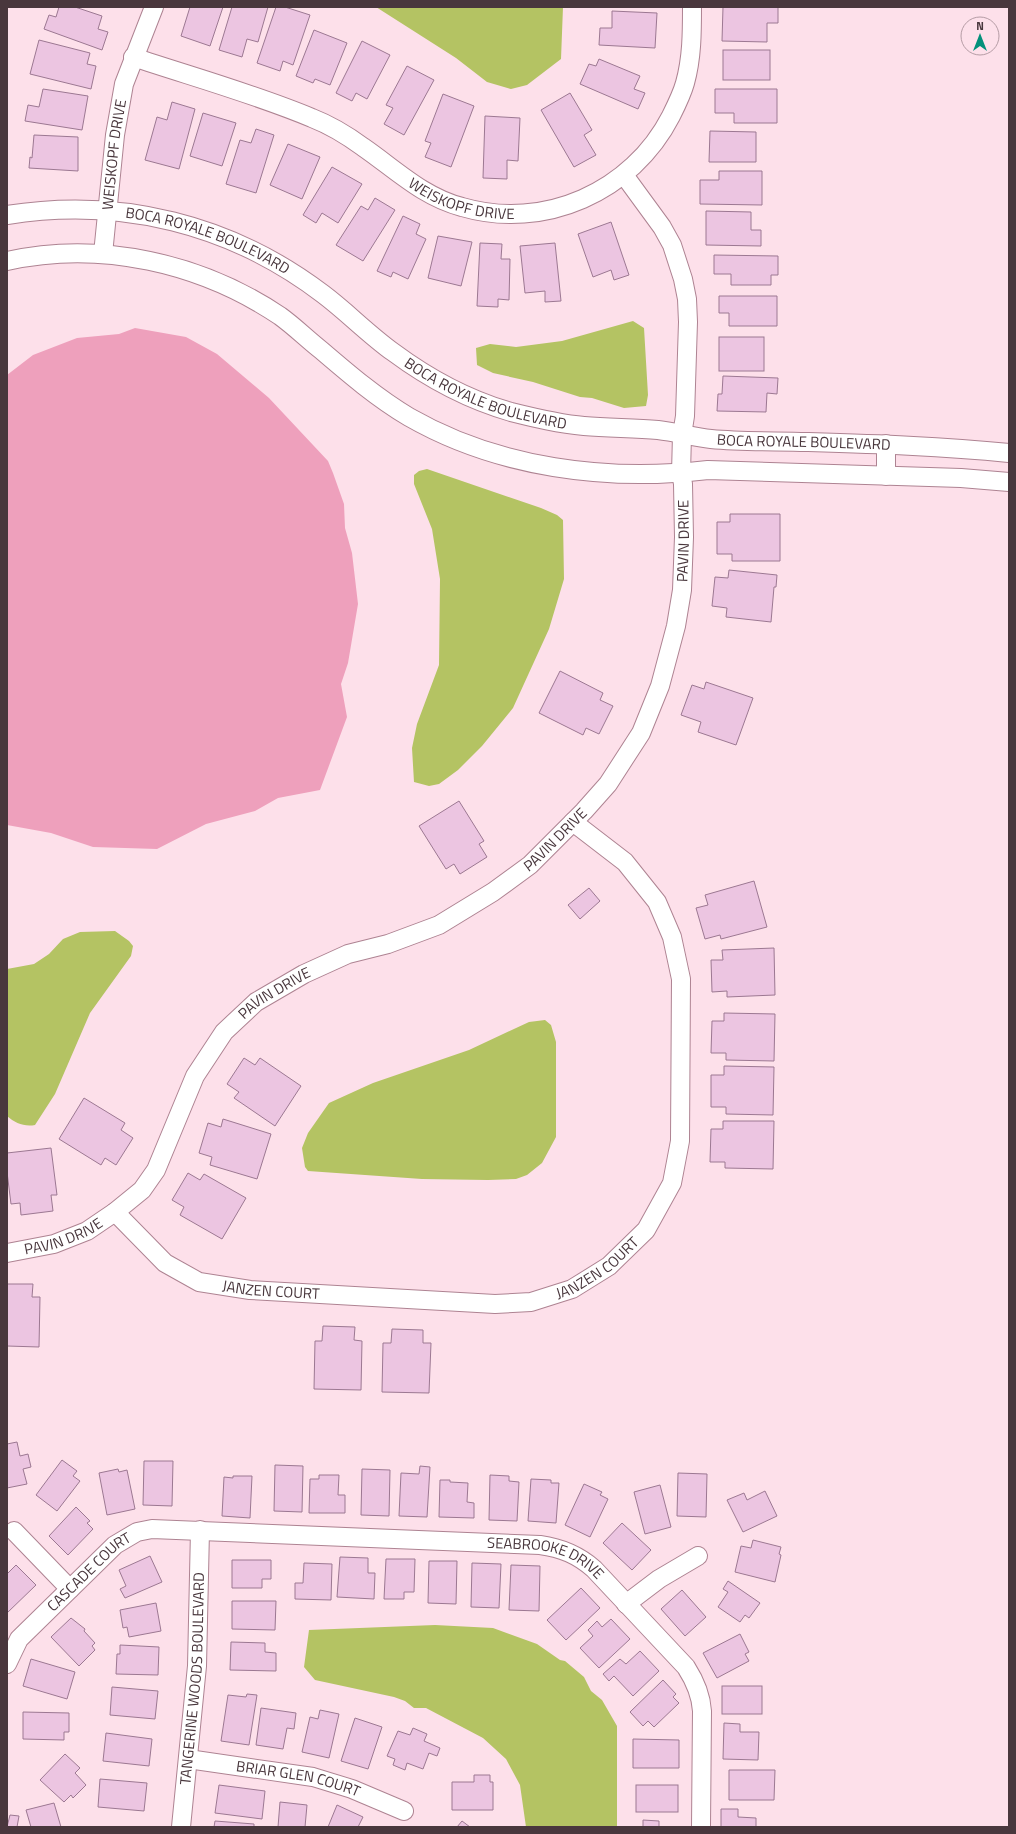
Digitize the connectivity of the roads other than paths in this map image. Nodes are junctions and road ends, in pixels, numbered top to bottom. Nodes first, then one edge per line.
1 (154, 7) edge
2 (692, 7) edge
3 (133, 57) junction
4 (624, 175) junction
5 (107, 210) junction
6 (7, 215) edge
7 (103, 254) junction
8 (7, 261) edge
9 (682, 434) junction
10 (886, 444) junction
11 (1009, 453) edge
12 (681, 473) junction
13 (886, 476) junction
14 (1009, 482) edge
15 (574, 822) junction
16 (115, 1212) junction
17 (7, 1253) edge
18 (200, 1530) junction
19 (14, 1531) dead end
20 (698, 1556) dead end
21 (70, 1589) junction
22 (626, 1604) junction
23 (7, 1664) edge
24 (188, 1759) junction
25 (404, 1811) dead end
26 (182, 1827) edge
27 (701, 1827) edge

1 - 3 street, WEISKOPF DRIVE
2 - 4 street, WEISKOPF DRIVE
3 - 4 street, WEISKOPF DRIVE
3 - 5 street, WEISKOPF DRIVE
4 - 9 street, PAVIN DRIVE
5 - 6 street, BOCA ROYALE BOULEVARD
5 - 7 street, WEISKOPF DRIVE
5 - 9 street, BOCA ROYALE BOULEVARD
7 - 8 street, BOCA ROYALE BOULEVARD
7 - 12 street, BOCA ROYALE BOULEVARD
9 - 10 street, BOCA ROYALE BOULEVARD
9 - 12 street, PAVIN DRIVE
10 - 11 street, BOCA ROYALE BOULEVARD
10 - 13 street
12 - 13 street, BOCA ROYALE BOULEVARD
12 - 15 street, PAVIN DRIVE
13 - 14 street, BOCA ROYALE BOULEVARD
15 - 16 street, PAVIN DRIVE
15 - 16 street, JANZEN COURT
16 - 17 street, PAVIN DRIVE
18 - 21 street, CASCADE COURT
18 - 22 street, SEABROOKE DRIVE
18 - 24 street, TANGERINE WOODS BOULEVARD
19 - 21 street
20 - 22 street
21 - 23 street, CASCADE COURT
22 - 27 street, SEABROOKE DRIVE
24 - 25 street, BRIAR GLEN COURT
24 - 26 street, TANGERINE WOODS BOULEVARD

